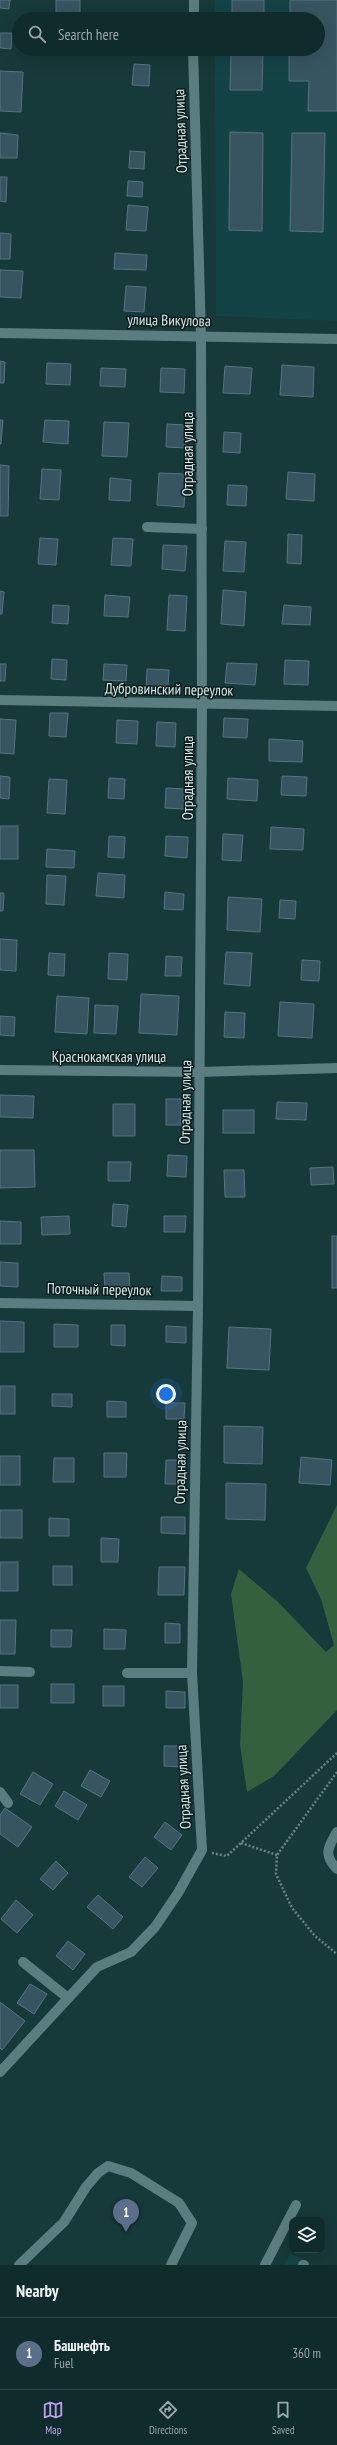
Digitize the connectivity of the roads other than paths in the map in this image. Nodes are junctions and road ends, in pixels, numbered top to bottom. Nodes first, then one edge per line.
1 (194, 0) edge
2 (194, 12) edge
3 (194, 56) edge
4 (0, 333) edge
5 (201, 336) junction
6 (337, 339) edge
7 (147, 527) dead end
8 (202, 530) junction
9 (0, 700) edge
10 (202, 705) junction
11 (337, 706) edge
12 (337, 1068) edge
13 (0, 1070) edge
14 (200, 1072) junction
15 (0, 1303) edge
16 (198, 1306) junction
17 (0, 1672) edge
18 (30, 1672) dead end
19 (127, 1673) dead end
20 (192, 1673) junction
21 (0, 1792) edge
22 (8, 1803) dead end
23 (337, 1832) edge
24 (337, 1869) edge
25 (24, 1962) dead end
26 (68, 1998) junction
27 (0, 2072) edge
28 (296, 2205) dead end
29 (19, 2265) edge
30 (171, 2265) edge
31 (266, 2265) edge

1 - 2 street
3 - 5 street, Отрадная улица
4 - 5 street, улица Викулова
5 - 6 street, улица Викулова
5 - 8 street, Отрадная улица
7 - 8 street
8 - 10 street, Отрадная улица
9 - 10 street, Дубровинский переулок
10 - 11 street, Дубровинский переулок
10 - 14 street, Отрадная улица
12 - 14 street, Краснокамская улица
13 - 14 street, Краснокамская улица
14 - 16 street, Отрадная улица
15 - 16 street, Поточный переулок
16 - 20 street, Отрадная улица
17 - 18 street
19 - 20 street
20 - 26 street, Отрадная улица
21 - 22 street
23 - 24 street
25 - 26 street
26 - 27 street
28 - 31 street
29 - 30 street

